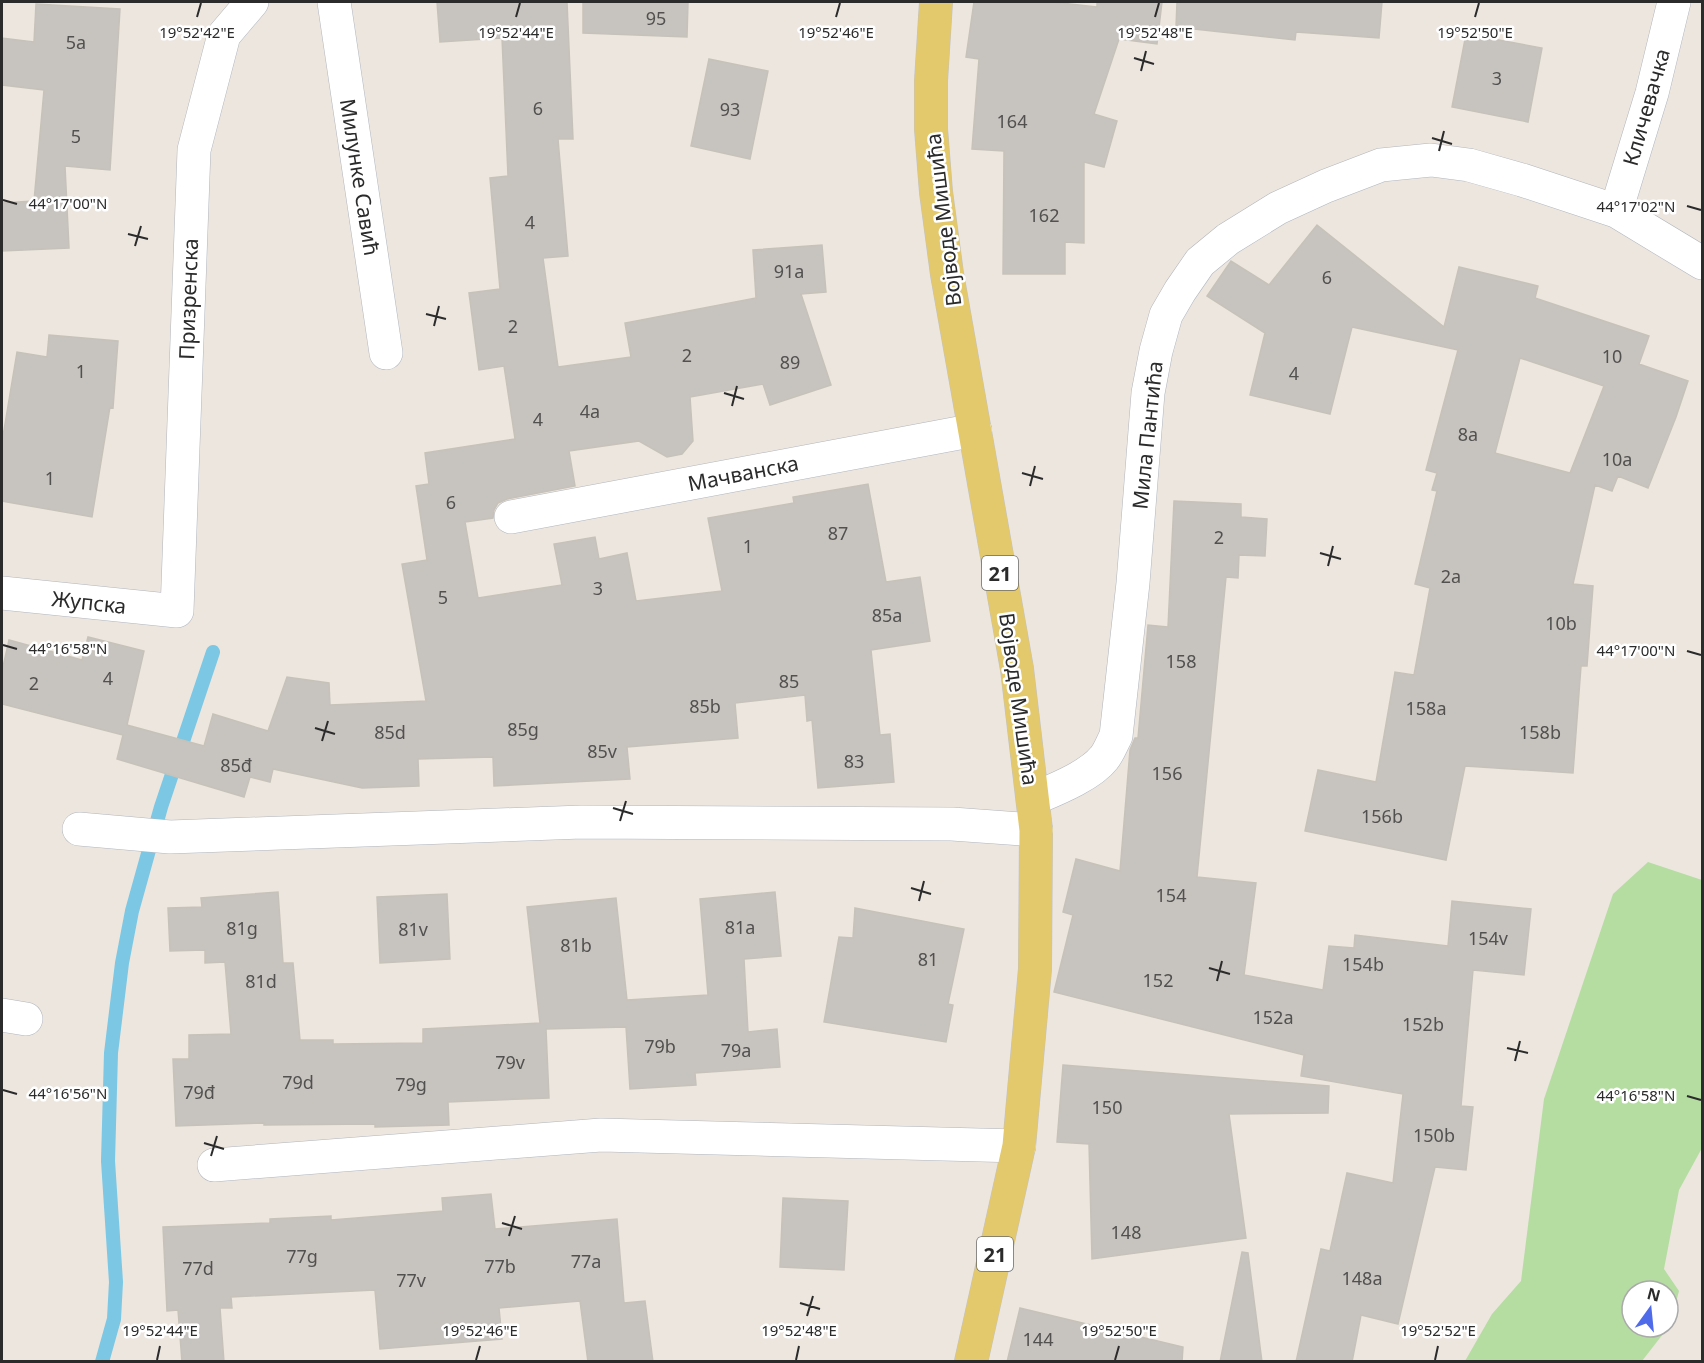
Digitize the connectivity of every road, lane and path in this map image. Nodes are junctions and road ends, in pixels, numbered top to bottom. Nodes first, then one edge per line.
1 (252, 2) edge
2 (334, 2) edge
3 (936, 2) edge
4 (1674, 2) edge
5 (1616, 212) junction
6 (1702, 263) edge
7 (386, 353) dead end
8 (975, 430) junction
9 (511, 517) dead end
10 (2, 593) edge
11 (177, 611) joint
12 (1035, 815) junction
13 (79, 829) dead end
14 (1019, 1146) junction
15 (214, 1165) dead end
16 (971, 1362) edge

1 - 11 street, Призренска
2 - 7 street, Милунке Савић
3 - 8 main road, Војводе Мишића / 21
4 - 5 street, Кличевачка
5 - 6 street, Мила Пантића
5 - 12 street, Мила Пантића
8 - 9 street, Мачванска
8 - 12 main road, Војводе Мишића / 21
10 - 11 street, Жупска
12 - 13 street
12 - 14 main road, Војводе Мишића / 21
14 - 15 street
14 - 16 main road, Војводе Мишића / 21

